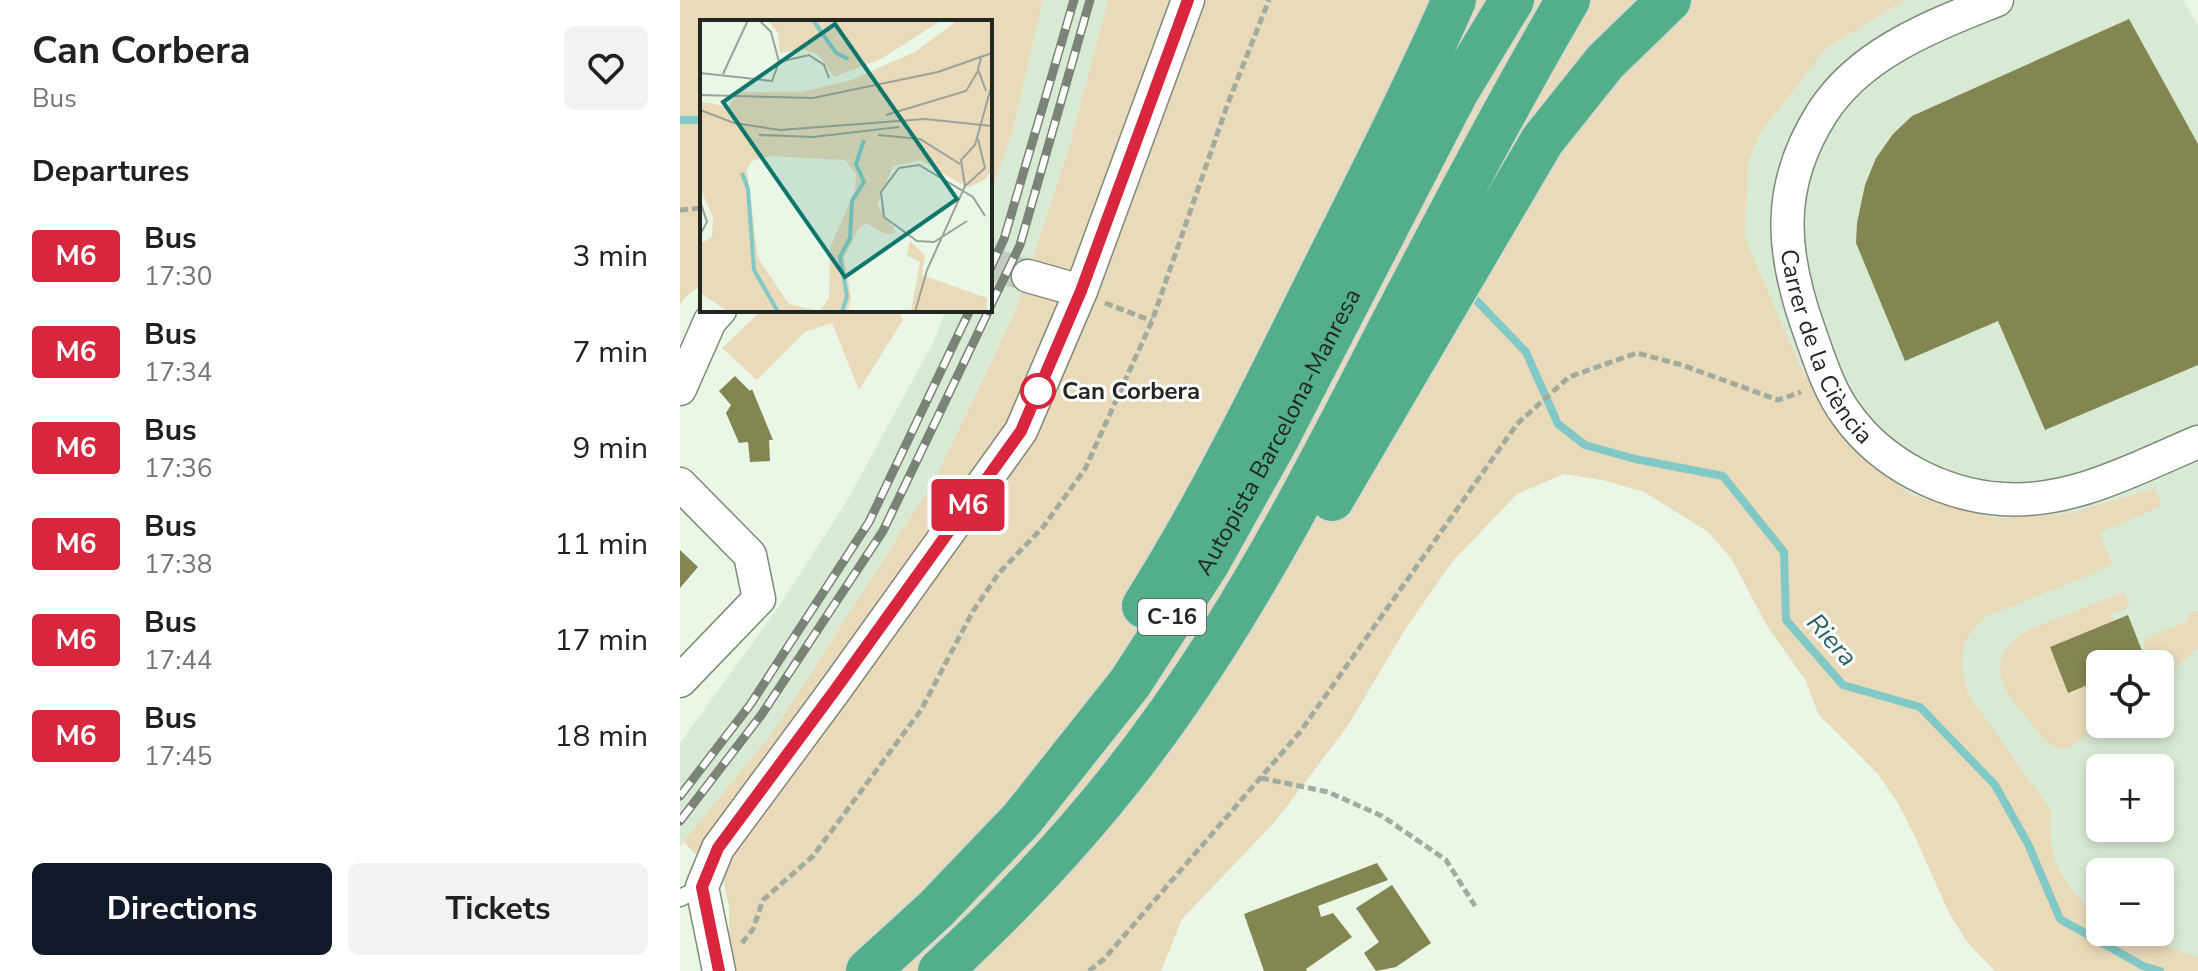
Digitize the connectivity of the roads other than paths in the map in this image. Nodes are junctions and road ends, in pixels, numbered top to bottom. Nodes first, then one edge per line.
1 (1188, 0) edge
2 (1454, 0) edge
3 (1512, 0) edge
4 (1568, 0) edge
5 (1669, 0) edge
6 (1997, 0) edge
7 (1028, 276) tunnel mouth
8 (1081, 291) junction
9 (718, 312) edge
10 (680, 389) edge
11 (2198, 442) edge
12 (680, 484) edge
13 (680, 681) edge
14 (1118, 782) junction
15 (691, 892) edge
16 (717, 959) edge
17 (837, 971) edge
18 (868, 971) edge
19 (940, 971) edge

1 - 8 street
2 - 17 highway
3 - 18 highway, Autopista Barcelona-Manresa / C-16
4 - 14 highway, C-16
5 - 14 highway
6 - 11 street, Carrer de la Ciència
7 - 8 street
8 - 15 street
9 - 10 street
12 - 13 street
14 - 19 highway, C-16
15 - 16 street

